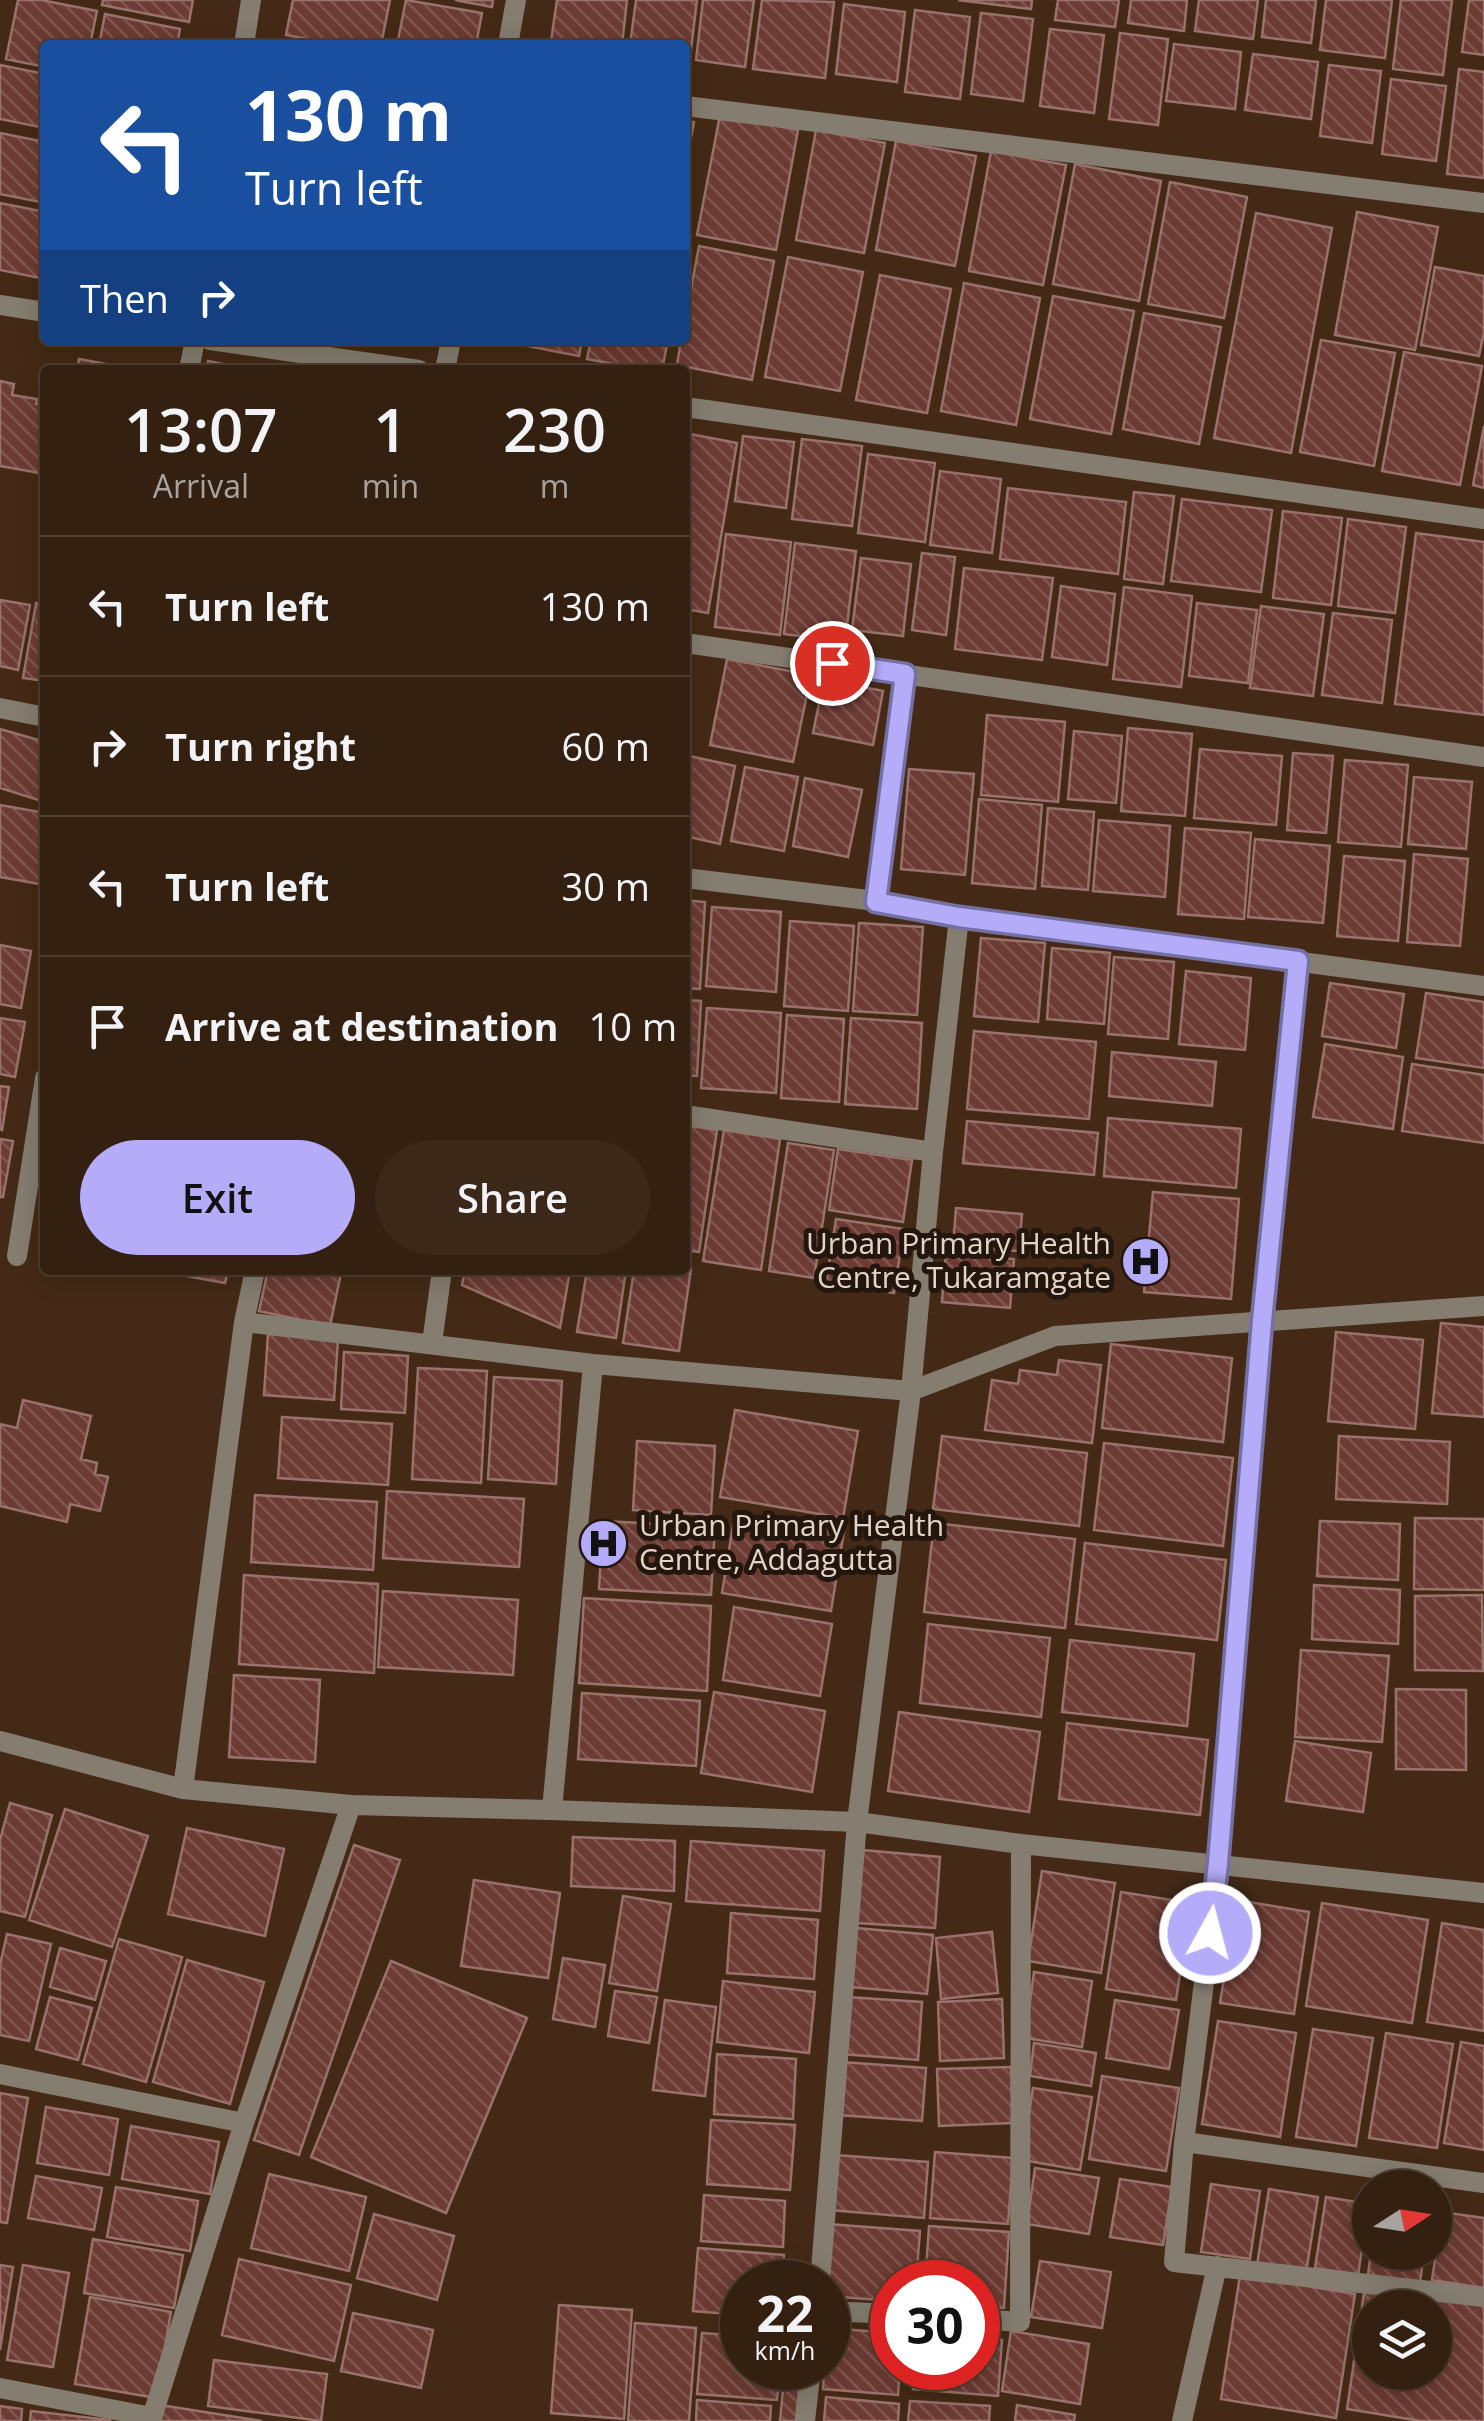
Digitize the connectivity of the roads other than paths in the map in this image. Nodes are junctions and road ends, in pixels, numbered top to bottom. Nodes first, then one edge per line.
1 (252, 0) edge
2 (516, 0) edge
3 (245, 40) edge
4 (509, 40) edge
5 (690, 107) edge
6 (1484, 202) edge
7 (0, 305) edge
8 (40, 311) edge
9 (245, 345) edge
10 (384, 365) edge
11 (690, 409) edge
12 (1484, 520) edge
13 (690, 643) edge
14 (905, 674) junction
15 (0, 708) edge
16 (40, 716) edge
17 (1484, 757) edge
18 (690, 879) edge
19 (876, 902) junction
20 (959, 917) junction
21 (1298, 961) junction
22 (1484, 986) edge
23 (40, 1110) edge
24 (690, 1117) edge
25 (933, 1152) junction
26 (17, 1256) dead end
27 (254, 1275) edge
28 (441, 1275) edge
29 (1484, 1306) edge
30 (1262, 1321) junction
31 (244, 1322) junction
32 (432, 1343) junction
33 (593, 1364) junction
34 (911, 1391) junction
35 (0, 1742) edge
36 (183, 1790) junction
37 (351, 1805) junction
38 (552, 1810) junction
39 (857, 1822) junction
40 (1021, 1844) junction
41 (1218, 1863) junction
42 (1484, 1893) edge
43 (0, 2074) edge
44 (244, 2123) junction
45 (1184, 2142) junction
46 (1484, 2183) edge
47 (822, 2260) edge
48 (1217, 2266) junction
49 (1484, 2298) edge
50 (1000, 2320) edge
51 (0, 2388) edge
52 (809, 2390) edge
53 (152, 2419) edge
54 (805, 2421) edge
55 (1182, 2421) edge

1 - 3 street
2 - 4 street
5 - 6 street
7 - 8 street
9 - 10 street
11 - 12 street
13 - 14 street
14 - 17 street
14 - 19 street
15 - 16 street
18 - 19 street
19 - 20 street
20 - 21 street
20 - 25 street
21 - 22 street
21 - 30 street
23 - 26 street
24 - 25 street
25 - 34 street
27 - 31 street
28 - 32 street
29 - 30 street
30 - 34 street
30 - 41 street
31 - 32 street
31 - 36 street
32 - 33 street
33 - 34 street
33 - 38 street
34 - 39 street
35 - 36 street
36 - 37 street
37 - 38 street
37 - 44 street
38 - 39 street
39 - 40 street
39 - 47 street
40 - 41 street
40 - 50 street
41 - 42 street
41 - 45 street
43 - 44 street
44 - 53 street
45 - 46 street
45 - 48 street
48 - 49 street
48 - 55 street
51 - 53 street
52 - 54 street

